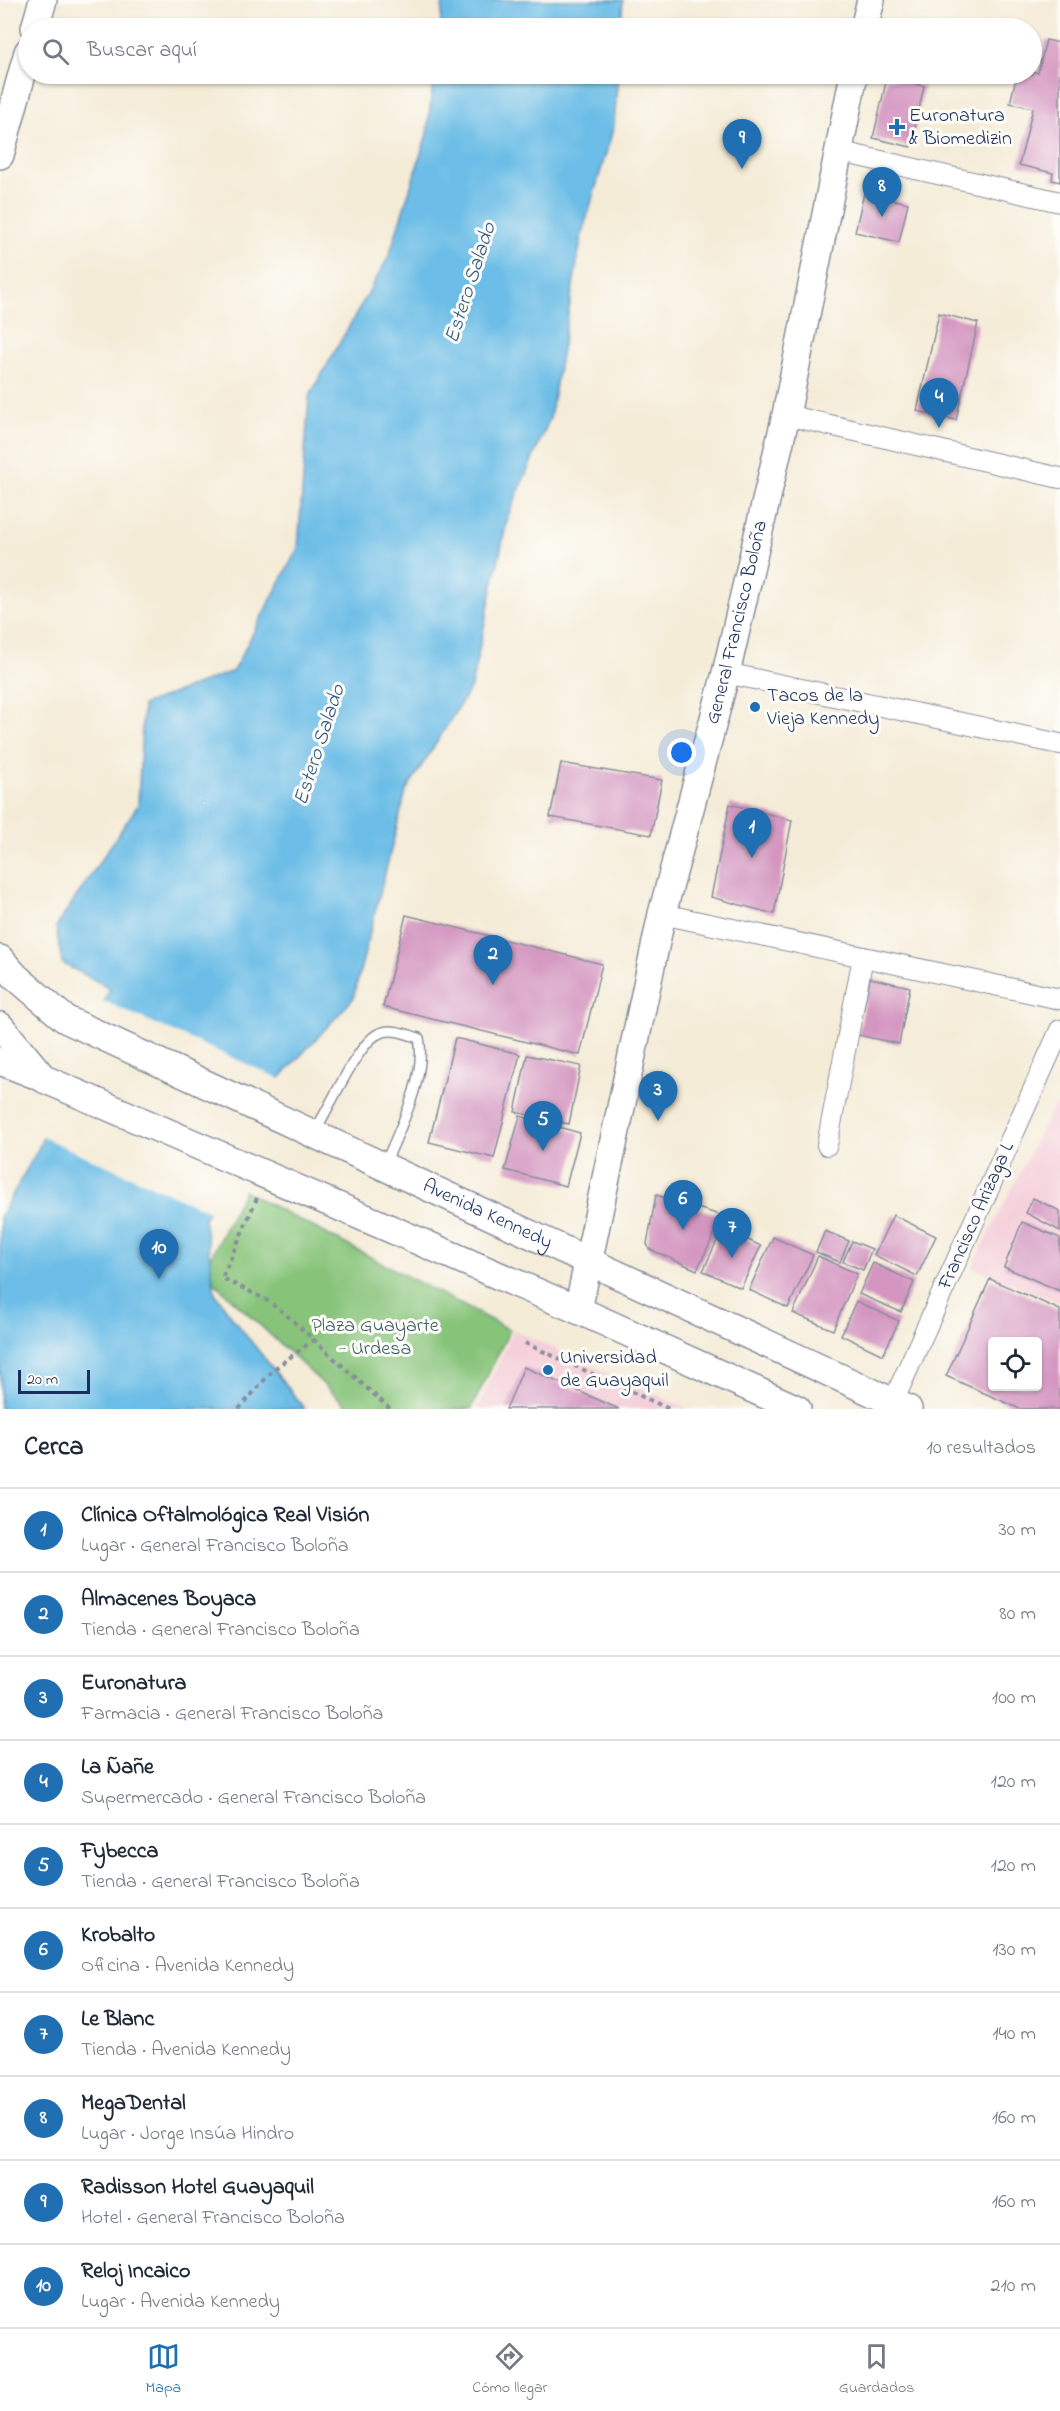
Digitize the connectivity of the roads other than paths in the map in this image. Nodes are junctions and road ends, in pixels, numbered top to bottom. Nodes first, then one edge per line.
1 (871, 0) edge
2 (866, 18) edge
3 (18, 63) edge
4 (19, 84) edge
5 (852, 84) edge
6 (0, 104) edge
7 (837, 151) junction
8 (0, 156) edge
9 (1060, 202) edge
10 (786, 415) junction
11 (1060, 478) edge
12 (726, 673) junction
13 (1060, 744) edge
14 (662, 914) junction
15 (863, 957) junction
16 (0, 959) edge
17 (1060, 999) edge
18 (0, 1026) edge
19 (1060, 1030) edge
20 (0, 1061) edge
21 (48, 1081) junction
22 (313, 1134) junction
23 (827, 1145) dead end
24 (384, 1167) junction
25 (589, 1261) junction
26 (578, 1310) junction
27 (900, 1406) edge
28 (797, 1409) edge

1 - 2 main road
3 - 6 main road
4 - 8 main road
5 - 7 main road, General Francisco Boloña
7 - 9 street
7 - 10 main road, General Francisco Boloña
10 - 11 street
10 - 12 main road, General Francisco Boloña
12 - 13 street
12 - 14 main road, General Francisco Boloña
14 - 15 street
14 - 25 main road, General Francisco Boloña
15 - 17 street
15 - 23 street
16 - 22 main road, Avenida Kennedy
18 - 21 main road
19 - 27 street, Francisco Arizaga L
20 - 21 main road
21 - 26 main road
22 - 24 main road, Avenida Kennedy
22 - 24 lane
24 - 25 main road, Avenida Kennedy
25 - 26 main road, General Francisco Boloña
25 - 27 main road, Avenida Kennedy
26 - 28 main road

